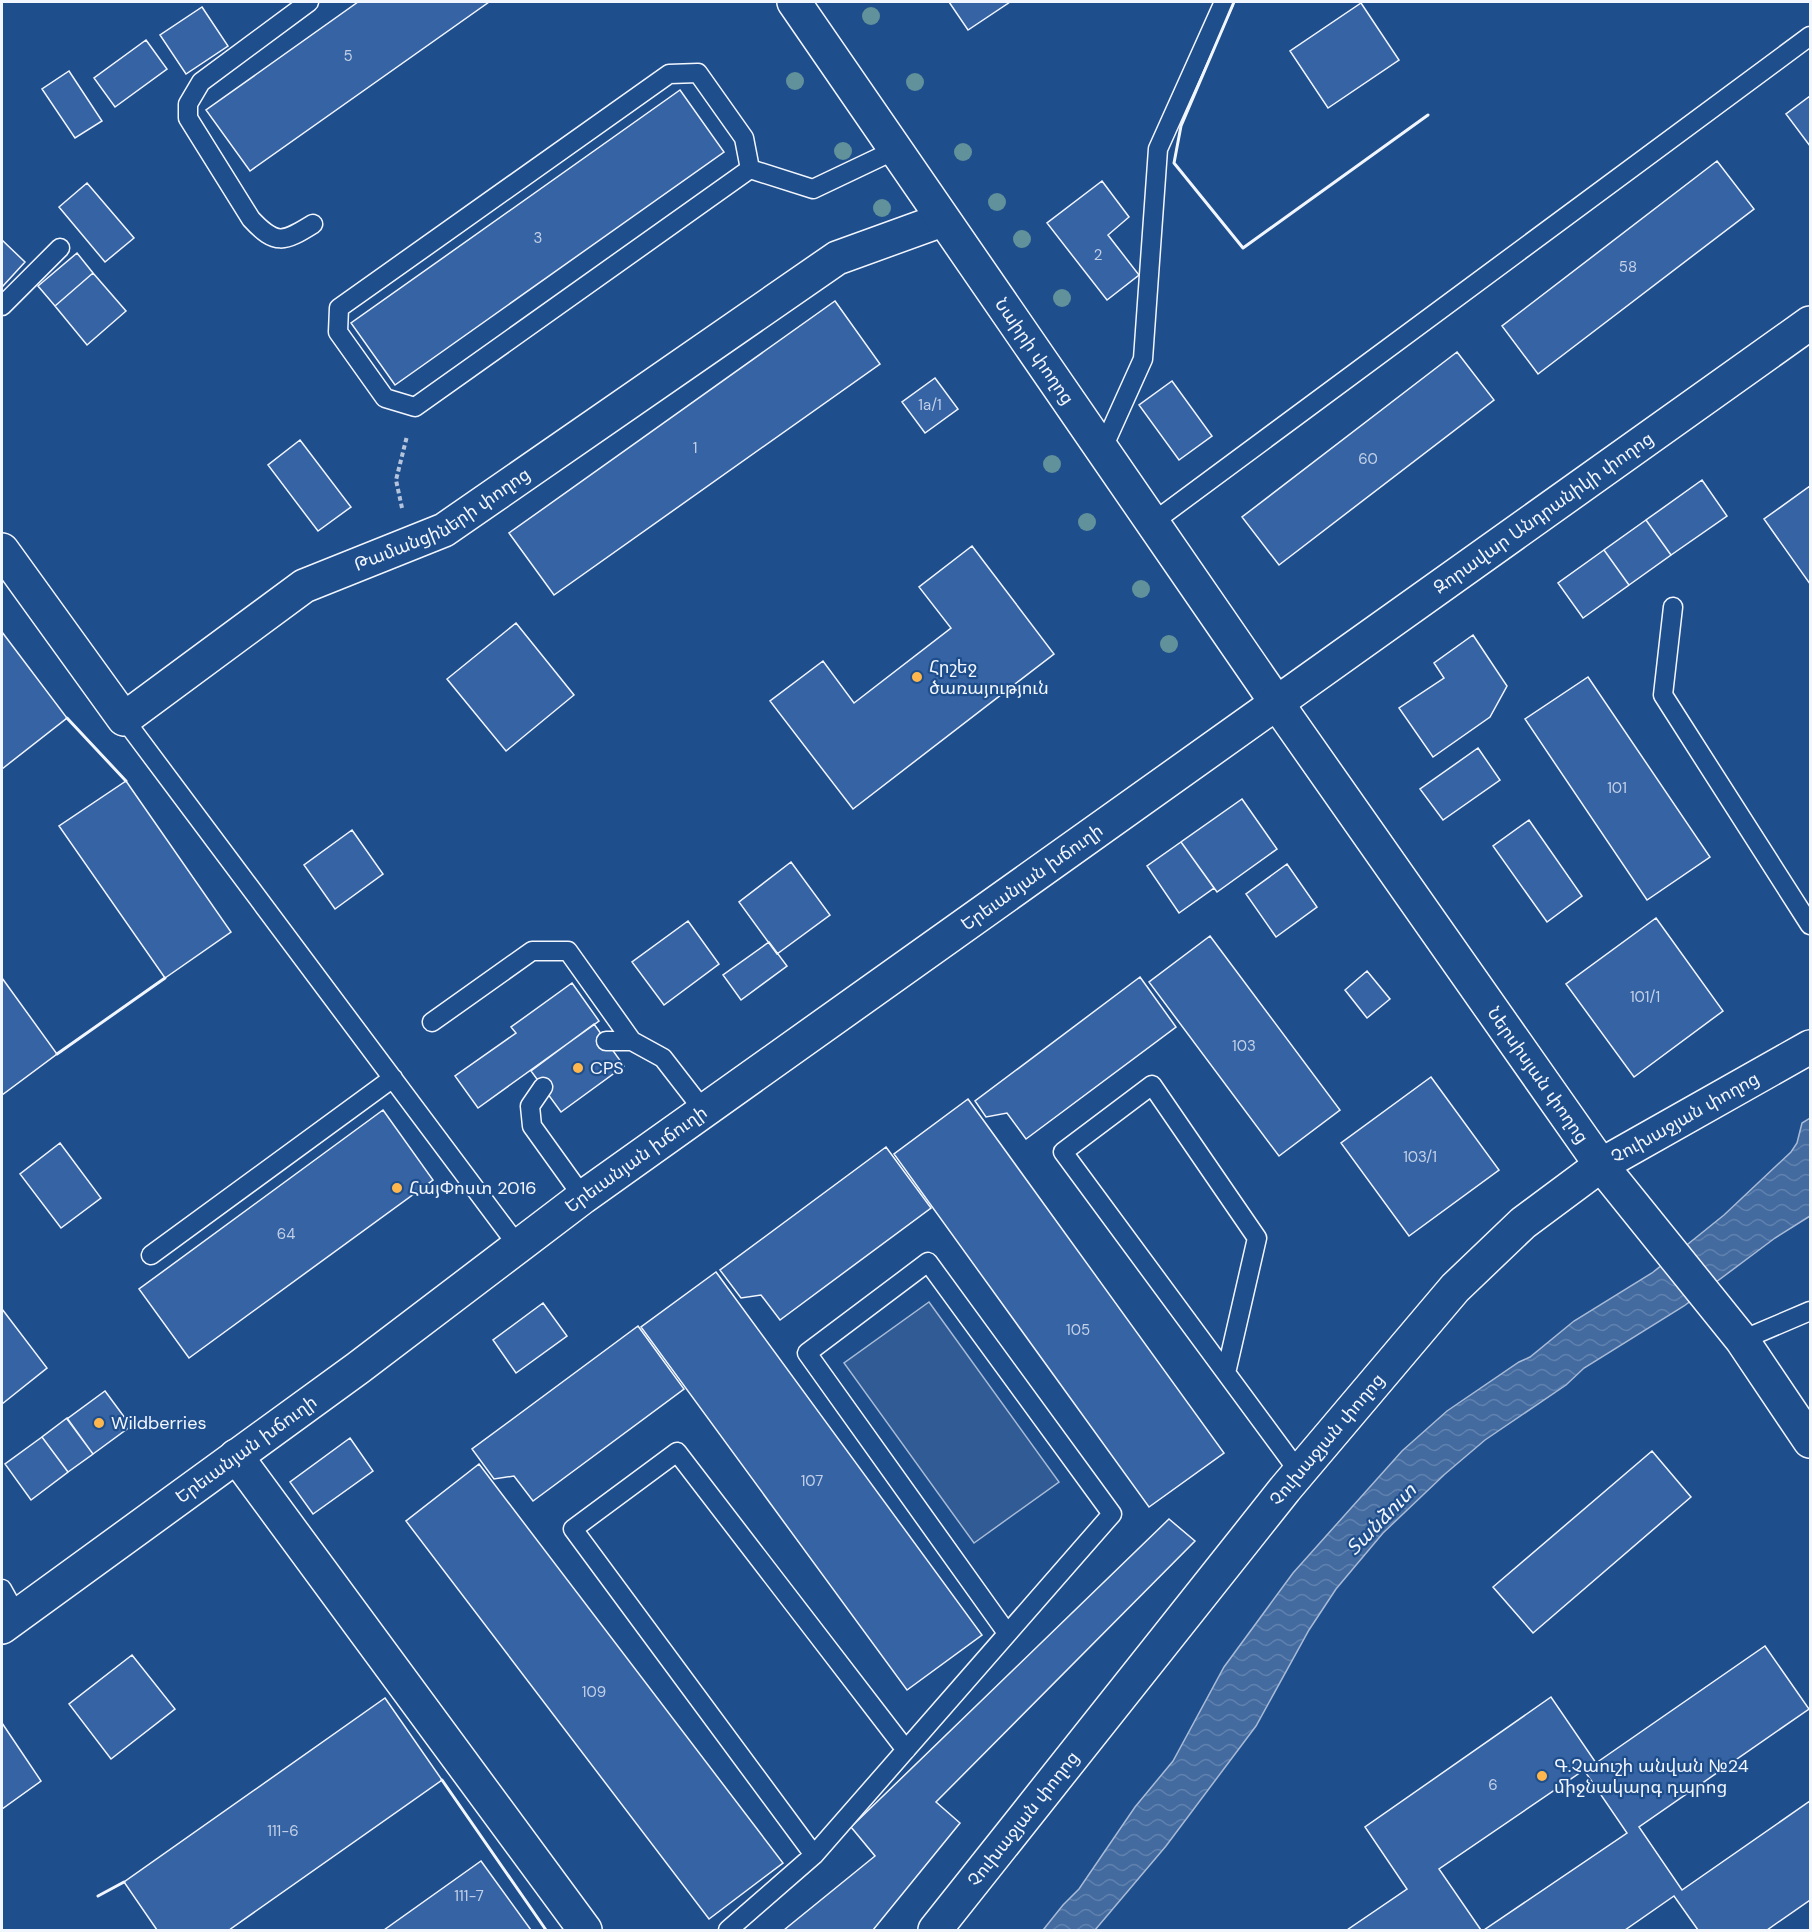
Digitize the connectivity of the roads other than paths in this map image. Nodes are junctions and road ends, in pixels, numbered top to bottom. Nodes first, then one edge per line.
1 (309, 2) edge
2 (794, 2) edge
3 (1224, 2) edge
4 (1810, 36) edge
5 (895, 150) junction
6 (750, 169) junction
7 (942, 220) junction
8 (314, 224) dead end
9 (60, 248) dead end
10 (2, 306) edge
11 (1810, 323) edge
12 (1102, 450) junction
13 (1152, 522) junction
14 (2, 550) edge
15 (1673, 607) dead end
16 (1276, 702) junction
17 (124, 719) junction
18 (1810, 925) edge
19 (432, 1022) dead end
20 (606, 1041) dead end
21 (632, 1041) junction
22 (1810, 1047) edge
23 (393, 1078) junction
24 (543, 1087) dead end
25 (704, 1111) junction
26 (1601, 1165) junction
27 (583, 1197) junction
28 (518, 1246) junction
29 (151, 1255) dead end
30 (1810, 1311) edge
31 (1742, 1340) junction
32 (1226, 1372) junction
33 (1810, 1441) edge
34 (236, 1456) junction
35 (1299, 1472) junction
36 (7, 1611) edge
37 (1007, 1633) junction
38 (906, 1750) junction
39 (814, 1855) junction
40 (585, 1930) edge
41 (728, 1930) edge
42 (935, 1930) edge

1 - 8 lane
2 - 5 main road, Նաիրի փողոց
3 - 12 lane
4 - 13 lane
5 - 6 lane
5 - 7 main road, Նաիրի փողոց
6 - 6 lane
7 - 12 main road, Նաիրի փողոց
7 - 17 main road, Թամանցիների փողոց
9 - 10 lane
11 - 16 main road, Զորավար Անդրանիկի փողոց
12 - 13 main road, Նաիրի փողոց
13 - 16 main road, Նաիրի փողոց
14 - 17 main road
15 - 18 lane
16 - 25 main road, Երեւանյան խճուղի
16 - 26 main road, Ներսիսյան փողոց
17 - 23 lane
19 - 21 lane
20 - 21 lane
21 - 25 lane
22 - 26 main road, Չուխաջյան փողոց
23 - 28 lane
23 - 29 lane
24 - 27 lane
25 - 27 main road, Երեւանյան խճուղի
26 - 31 main road, Ներսիսյան փողոց
26 - 35 main road, Չուխաջյան փողոց
27 - 28 main road, Երեւանյան խճուղի
28 - 34 main road, Երեւանյան խճուղի
30 - 31 lane
31 - 33 main road, Ներսիսյան փողոց
32 - 32 lane
32 - 35 lane
34 - 36 main road, Երեւանյան խճուղի
34 - 40 main road
35 - 42 main road, Չուխաջյան փողոց
37 - 37 lane
37 - 38 lane
38 - 39 lane
38 - 39 lane
39 - 41 lane

